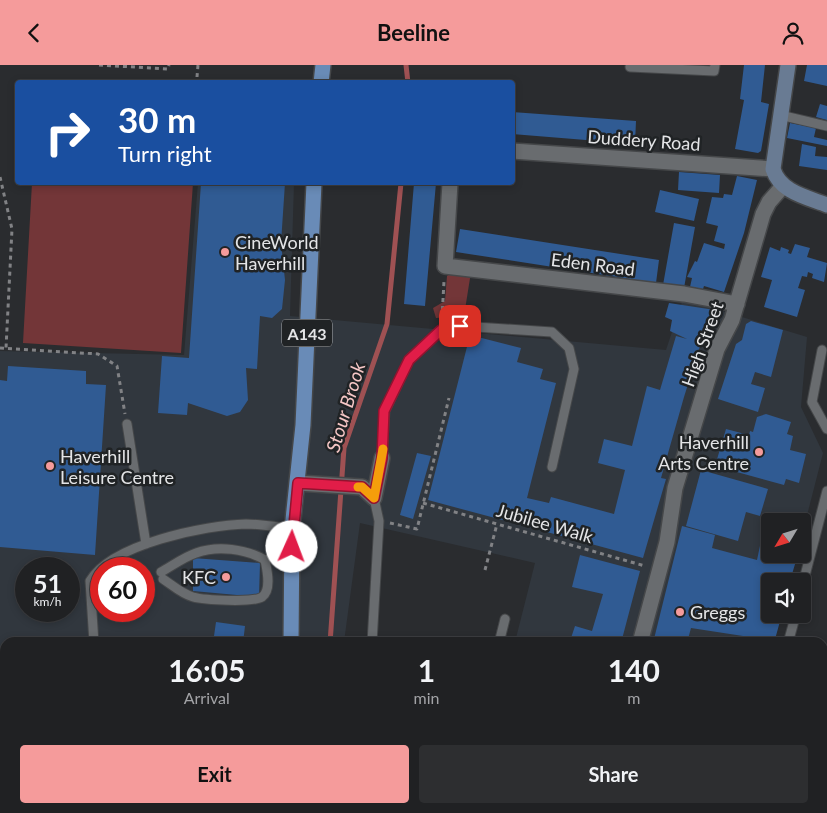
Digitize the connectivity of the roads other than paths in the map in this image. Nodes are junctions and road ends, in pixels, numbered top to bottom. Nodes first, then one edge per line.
1 (323, 65) edge
2 (715, 65) edge
3 (788, 65) edge
4 (630, 67) dead end
5 (321, 80) edge
6 (780, 115) junction
7 (827, 126) edge
8 (515, 151) edge
9 (773, 169) junction
10 (314, 185) edge
11 (450, 185) edge
12 (783, 186) junction
13 (827, 205) edge
14 (737, 304) junction
15 (822, 350) dead end
16 (127, 424) road end
17 (827, 429) edge
18 (382, 458) joint
19 (552, 467) dead end
20 (298, 483) junction
21 (827, 491) edge
22 (374, 498) junction
23 (292, 529) junction
24 (146, 544) junction
25 (806, 573) edge
26 (162, 575) joint
27 (505, 619) dead end
28 (794, 623) edge
29 (94, 637) edge
30 (291, 637) edge
31 (372, 637) edge
32 (500, 637) edge
33 (642, 637) edge
34 (790, 637) edge

1 - 5 main road
2 - 4 lane
3 - 6 street
6 - 7 lane
6 - 9 street
8 - 9 street, Duddery Road
9 - 12 street
10 - 20 main road, A143
11 - 14 street, Eden Road
12 - 13 street
12 - 14 street, High Street
14 - 33 street, High Street
15 - 17 lane
16 - 24 lane
18 - 19 lane
18 - 22 street
20 - 22 street
20 - 23 main road, A143
21 - 25 lane
22 - 31 lane
23 - 24 lane
23 - 30 main road, A143
24 - 29 lane
26 - 26 lane
27 - 32 lane
28 - 34 lane

